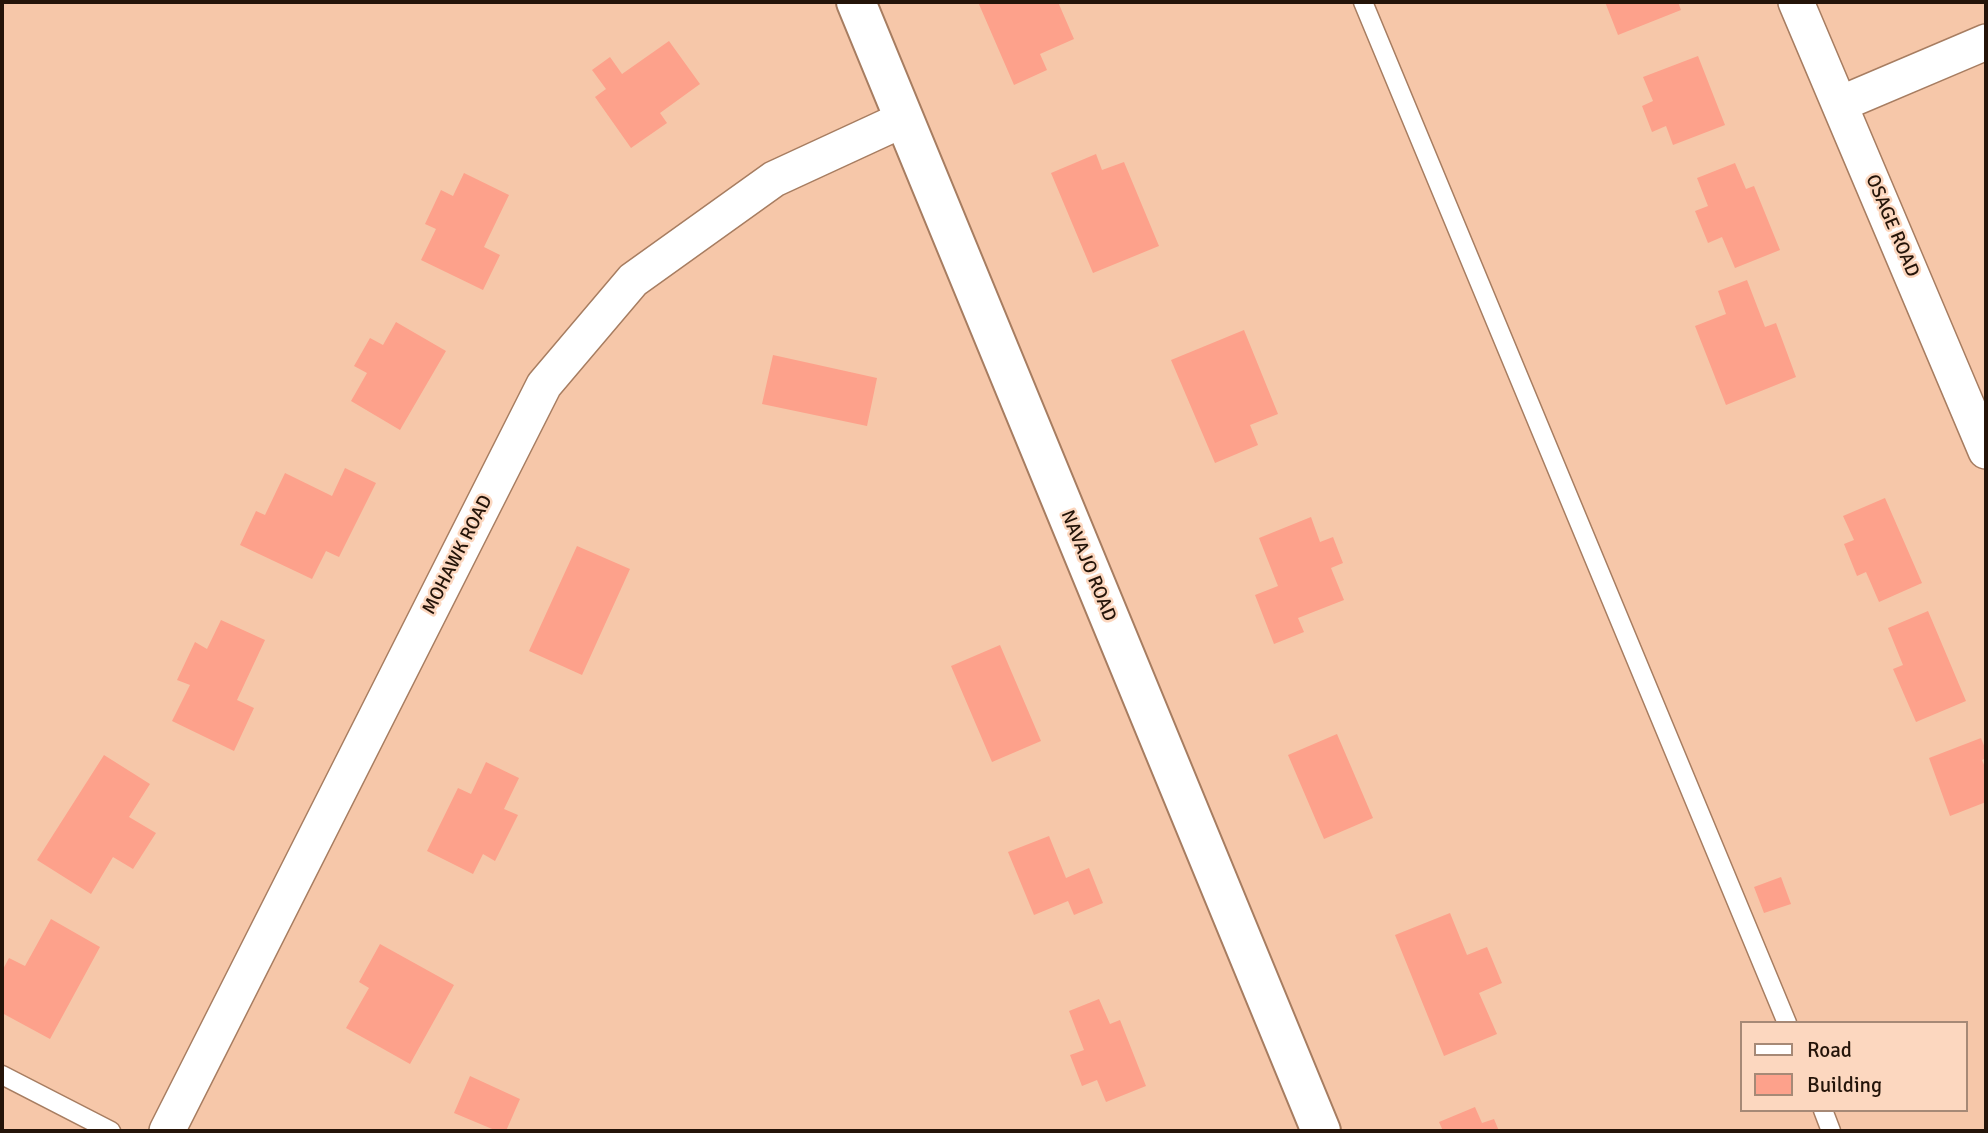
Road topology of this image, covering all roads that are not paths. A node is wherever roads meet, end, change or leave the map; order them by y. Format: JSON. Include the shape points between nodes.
{"nodes":[{"id":1,"x":856,"y":2,"type":"edge"},
{"id":2,"x":1363,"y":2,"type":"edge"},
{"id":3,"x":1797,"y":2,"type":"edge"},
{"id":4,"x":1986,"y":43,"type":"edge"},
{"id":5,"x":1840,"y":104,"type":"junction"},
{"id":6,"x":904,"y":119,"type":"junction"},
{"id":7,"x":1986,"y":451,"type":"edge"},
{"id":8,"x":1786,"y":1021,"type":"edge"},
{"id":9,"x":2,"y":1075,"type":"edge"},
{"id":10,"x":1824,"y":1112,"type":"edge"},
{"id":11,"x":111,"y":1131,"type":"edge"},
{"id":12,"x":167,"y":1131,"type":"edge"},
{"id":13,"x":1321,"y":1131,"type":"edge"},
{"id":14,"x":1831,"y":1131,"type":"edge"}],
"edges":[{"from":1,"to":6,"type":"main road","name":"NAVAJO ROAD"},
{"from":2,"to":8,"type":"lane"},
{"from":3,"to":5,"type":"street","name":"OSAGE ROAD"},
{"from":4,"to":5,"type":"street"},
{"from":5,"to":7,"type":"street","name":"OSAGE ROAD"},
{"from":6,"to":12,"type":"street","name":"MOHAWK ROAD","via":[[774,179],[633,280],[544,385]]},
{"from":6,"to":13,"type":"main road","name":"NAVAJO ROAD"},
{"from":9,"to":11,"type":"lane"},
{"from":10,"to":14,"type":"lane"}]}
